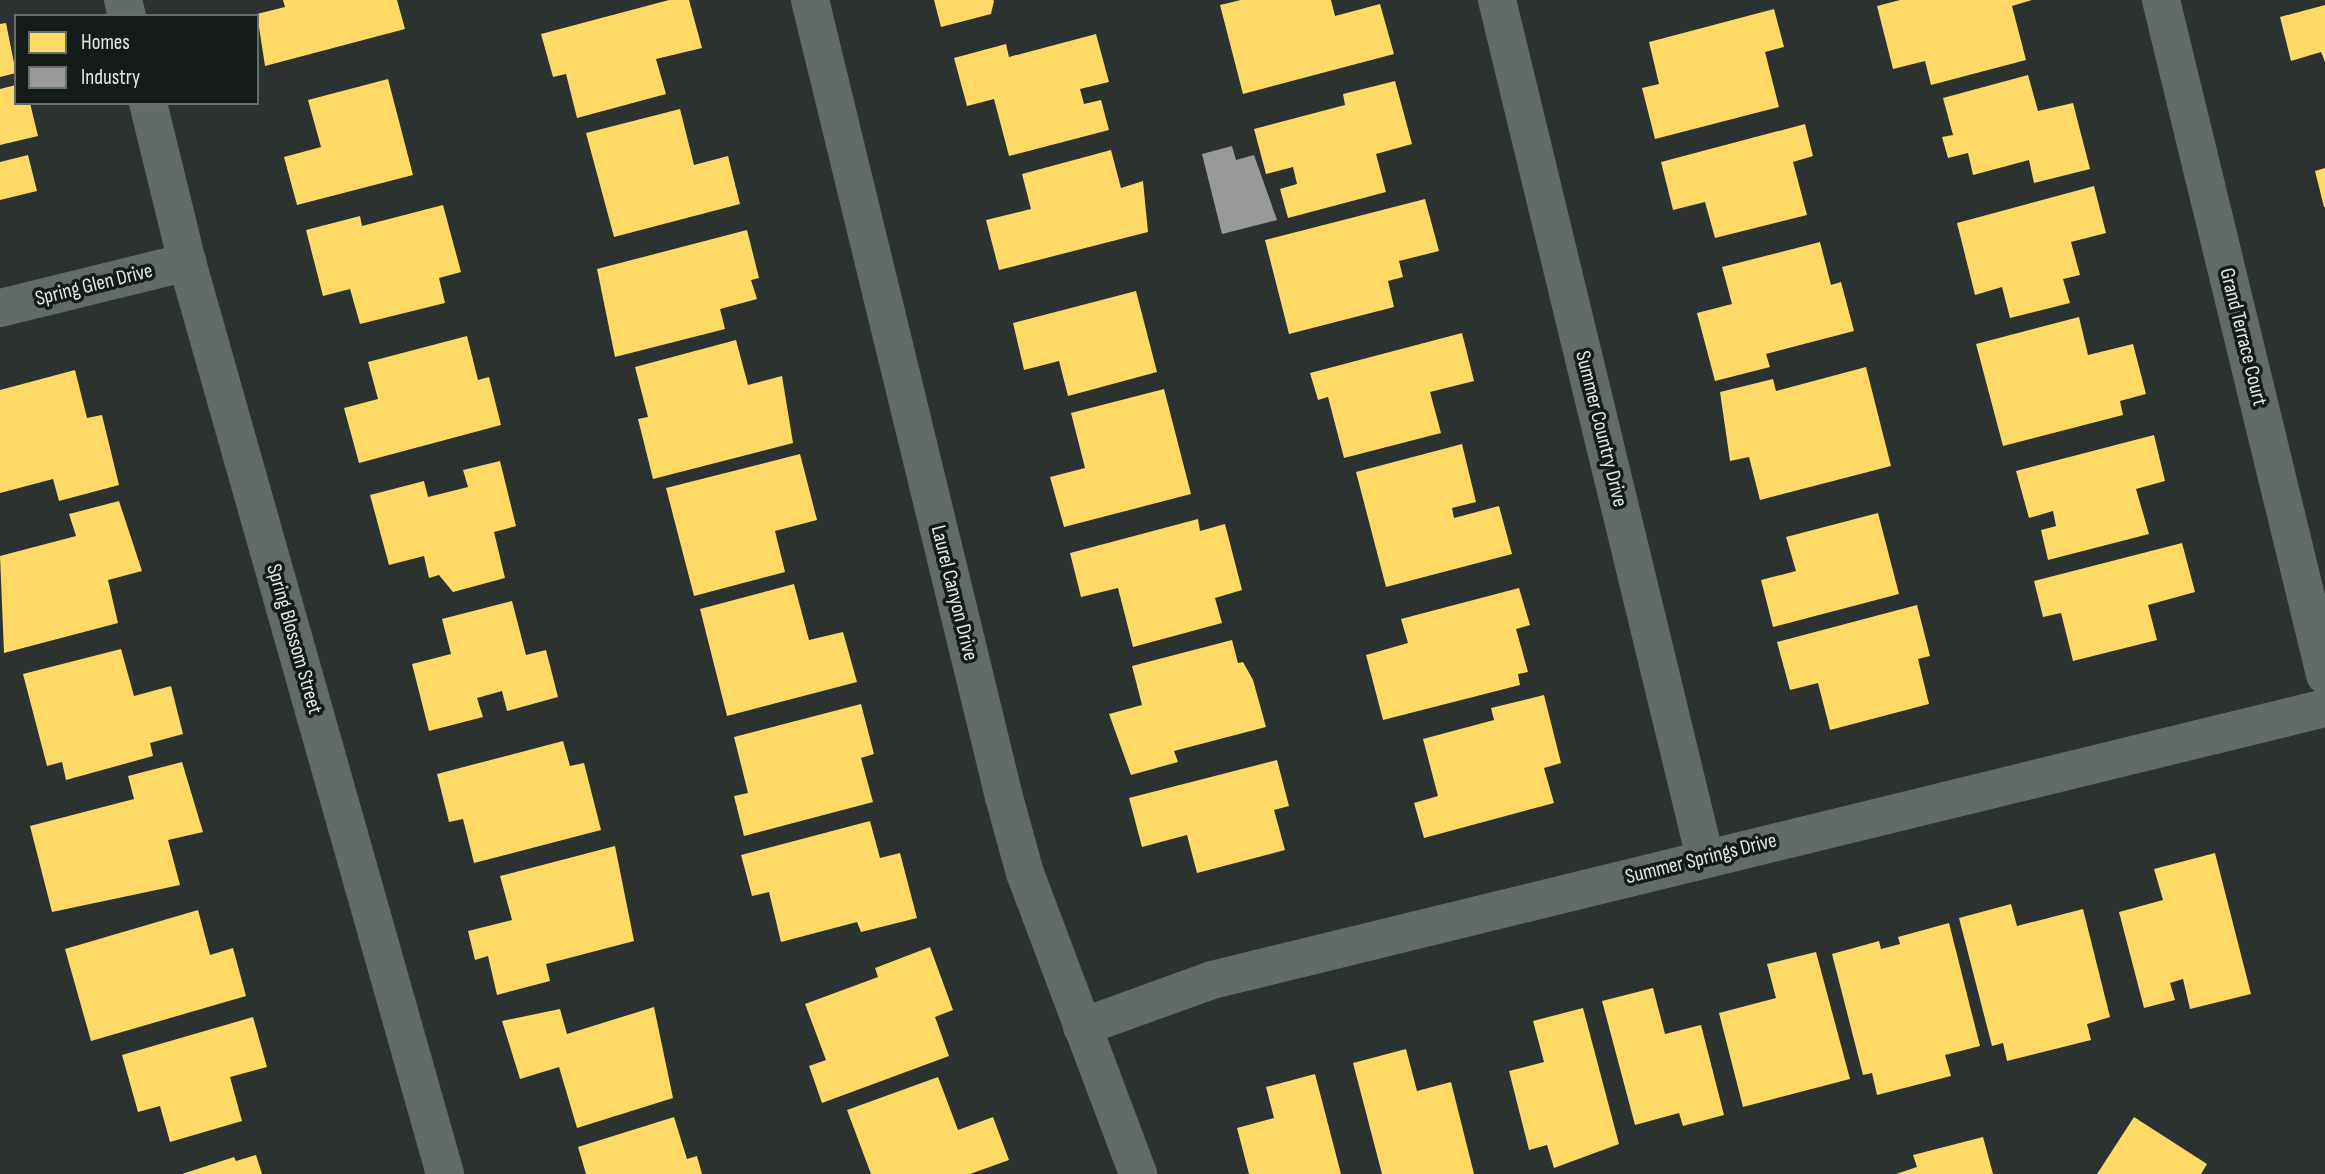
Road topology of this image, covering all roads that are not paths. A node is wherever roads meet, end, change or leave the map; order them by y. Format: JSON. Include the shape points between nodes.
{"nodes":[{"id":1,"x":810,"y":0,"type":"edge"},
{"id":2,"x":1497,"y":0,"type":"edge"},
{"id":3,"x":2161,"y":0,"type":"edge"},
{"id":4,"x":149,"y":105,"type":"edge"},
{"id":5,"x":187,"y":262,"type":"junction"},
{"id":6,"x":0,"y":308,"type":"edge"},
{"id":7,"x":2325,"y":675,"type":"edge"},
{"id":8,"x":2325,"y":708,"type":"edge"},
{"id":9,"x":1705,"y":858,"type":"junction"},
{"id":10,"x":1082,"y":1027,"type":"junction"},
{"id":11,"x":445,"y":1174,"type":"edge"},
{"id":12,"x":1138,"y":1174,"type":"edge"}],
"edges":[{"from":1,"to":10,"type":"street","name":"Laurel Canyon Drive","via":[[1004,797]]},
{"from":2,"to":9,"type":"street","name":"Summer Country Drive"},
{"from":3,"to":7,"type":"street","name":"Grand Terrace Court"},
{"from":4,"to":5,"type":"street","name":"Spring Blossom Street"},
{"from":5,"to":6,"type":"street","name":"Spring Glen Drive"},
{"from":5,"to":11,"type":"street","name":"Spring Blossom Street"},
{"from":8,"to":9,"type":"street","name":"Summer Springs Drive"},
{"from":9,"to":10,"type":"street","name":"Summer Springs Drive","via":[[1212,980]]},
{"from":10,"to":12,"type":"street","name":"Laurel Canyon Drive"}]}
